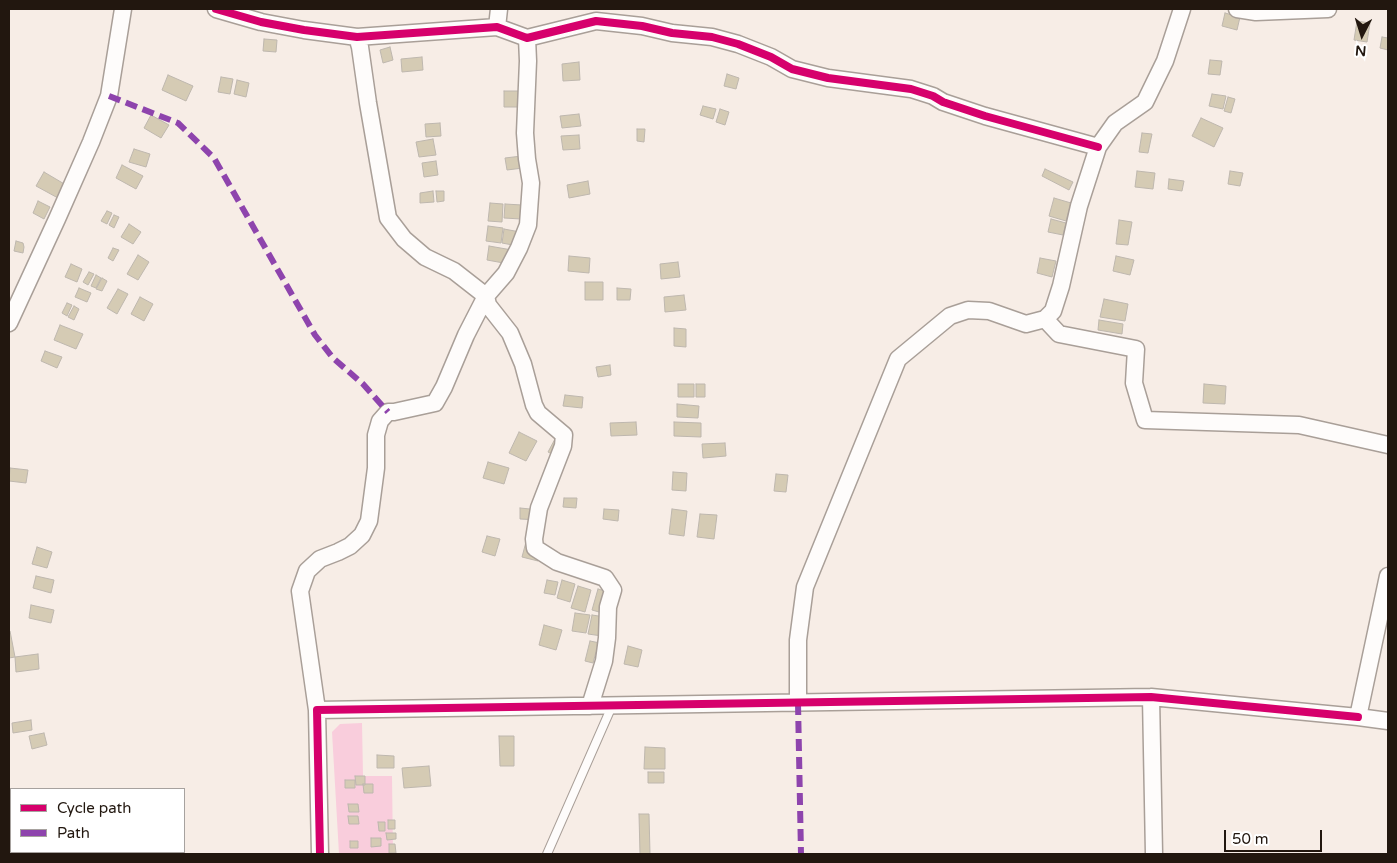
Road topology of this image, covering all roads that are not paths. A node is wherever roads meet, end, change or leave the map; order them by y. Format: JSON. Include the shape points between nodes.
{"nodes":[{"id":1,"x":123,"y":9,"type":"edge"},
{"id":2,"x":216,"y":9,"type":"edge"},
{"id":3,"x":500,"y":9,"type":"edge"},
{"id":4,"x":1182,"y":9,"type":"edge"},
{"id":5,"x":1237,"y":9,"type":"edge"},
{"id":6,"x":1328,"y":9,"type":"edge"},
{"id":7,"x":497,"y":27,"type":"junction"},
{"id":8,"x":357,"y":37,"type":"junction"},
{"id":9,"x":527,"y":38,"type":"junction"},
{"id":10,"x":1098,"y":147,"type":"junction"},
{"id":11,"x":486,"y":296,"type":"junction"},
{"id":12,"x":1045,"y":319,"type":"junction"},
{"id":13,"x":9,"y":323,"type":"edge"},
{"id":14,"x":1388,"y":445,"type":"edge"},
{"id":15,"x":1388,"y":576,"type":"edge"},
{"id":16,"x":1151,"y":697,"type":"junction"},
{"id":17,"x":798,"y":703,"type":"junction"},
{"id":18,"x":590,"y":706,"type":"junction"},
{"id":19,"x":612,"y":706,"type":"junction"},
{"id":20,"x":317,"y":710,"type":"junction"},
{"id":21,"x":1358,"y":717,"type":"junction"},
{"id":22,"x":1388,"y":721,"type":"edge"},
{"id":23,"x":320,"y":854,"type":"edge"},
{"id":24,"x":547,"y":854,"type":"edge"},
{"id":25,"x":1154,"y":854,"type":"edge"}],
"edges":[{"from":1,"to":13,"type":"street","via":[[110,96]]},
{"from":2,"to":8,"type":"street","via":[[261,22]]},
{"from":3,"to":7,"type":"street"},
{"from":4,"to":10,"type":"street","via":[[1165,61],[1145,102],[1115,122]]},
{"from":5,"to":6,"type":"street","via":[[1256,12]]},
{"from":7,"to":8,"type":"street"},
{"from":7,"to":9,"type":"street"},
{"from":8,"to":11,"type":"street","via":[[388,218],[404,239],[425,257],[454,271]]},
{"from":9,"to":10,"type":"street","via":[[596,21],[712,37],[772,57],[792,69],[828,78],[911,89],[985,116]]},
{"from":9,"to":11,"type":"street","via":[[526,133],[531,183],[528,225],[506,273]]},
{"from":10,"to":12,"type":"street","via":[[1079,206],[1061,286],[1053,311]]},
{"from":11,"to":18,"type":"street","via":[[488,305],[510,334],[538,413],[564,435],[563,446],[539,508],[535,548],[557,562],[605,578],[613,590],[608,607],[604,661]]},
{"from":11,"to":20,"type":"street","via":[[435,403],[388,412],[380,421],[369,521],[362,534],[350,546],[320,559],[307,572],[300,591]]},
{"from":12,"to":14,"type":"street","via":[[1059,334],[1136,349],[1134,383],[1146,420],[1299,425]]},
{"from":12,"to":17,"type":"street","via":[[1026,324],[989,311],[968,310],[950,316],[898,359],[805,587],[798,640]]},
{"from":15,"to":21,"type":"street"},
{"from":16,"to":17,"type":"street"},
{"from":16,"to":21,"type":"street"},
{"from":16,"to":25,"type":"street"},
{"from":17,"to":19,"type":"street"},
{"from":18,"to":19,"type":"street"},
{"from":18,"to":20,"type":"street"},
{"from":19,"to":24,"type":"lane"},
{"from":20,"to":23,"type":"street"},
{"from":21,"to":22,"type":"street"}]}
